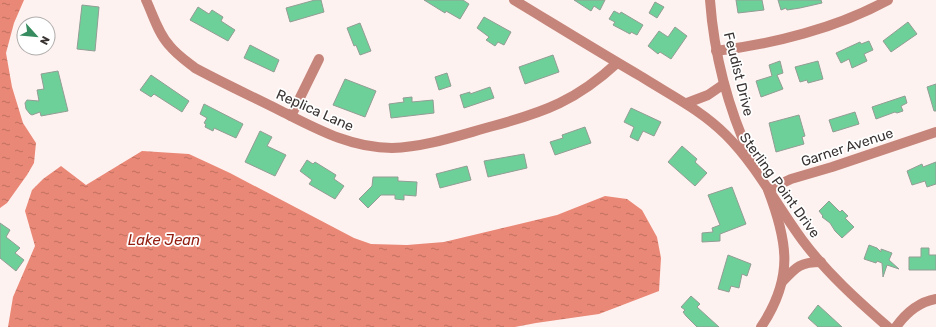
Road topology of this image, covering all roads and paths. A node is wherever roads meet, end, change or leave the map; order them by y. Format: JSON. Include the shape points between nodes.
{"nodes":[{"id":1,"x":146,"y":0,"type":"edge"},
{"id":2,"x":710,"y":0,"type":"edge"},
{"id":3,"x":888,"y":0,"type":"edge"},
{"id":4,"x":518,"y":1,"type":"edge"},
{"id":5,"x":716,"y":51,"type":"junction"},
{"id":6,"x":319,"y":59,"type":"dead end"},
{"id":7,"x":617,"y":62,"type":"junction"},
{"id":8,"x":724,"y":84,"type":"junction"},
{"id":9,"x":687,"y":104,"type":"junction"},
{"id":10,"x":290,"y":116,"type":"junction"},
{"id":11,"x":936,"y":132,"type":"edge"},
{"id":12,"x":758,"y":174,"type":"junction"},
{"id":13,"x":768,"y":190,"type":"junction"},
{"id":14,"x":821,"y":262,"type":"junction"},
{"id":15,"x":782,"y":282,"type":"junction"},
{"id":16,"x":936,"y":299,"type":"edge"},
{"id":17,"x":762,"y":327,"type":"edge"},
{"id":18,"x":888,"y":327,"type":"edge"},
{"id":19,"x":896,"y":327,"type":"edge"}],
"edges":[{"from":1,"to":10,"type":"street","name":"Replica Lane","via":[[168,44],[180,56],[195,68]]},
{"from":2,"to":5,"type":"street","name":"Feudist Drive"},
{"from":3,"to":5,"type":"street","via":[[846,19],[793,36],[768,43]]},
{"from":4,"to":7,"type":"street","name":"Sterling Point Drive"},
{"from":5,"to":8,"type":"street","name":"Feudist Drive"},
{"from":6,"to":10,"type":"street"},
{"from":7,"to":9,"type":"street","name":"Sterling Point Drive"},
{"from":7,"to":10,"type":"street","name":"Replica Lane","via":[[586,89],[547,110],[412,146],[385,147],[352,142]]},
{"from":8,"to":9,"type":"street","via":[[708,95]]},
{"from":8,"to":12,"type":"street","name":"Feudist Drive","via":[[741,136]]},
{"from":9,"to":12,"type":"street","name":"Sterling Point Drive","via":[[708,118],[726,135]]},
{"from":11,"to":13,"type":"street","name":"Garner Avenue","via":[[791,179]]},
{"from":12,"to":13,"type":"street","name":"Sterling Point Drive"},
{"from":13,"to":14,"type":"street","name":"Sterling Point Drive"},
{"from":13,"to":15,"type":"street","via":[[783,237],[785,251]]},
{"from":14,"to":15,"type":"street","via":[[808,262],[795,269]]},
{"from":14,"to":18,"type":"street","name":"Sterling Point Drive"},
{"from":15,"to":17,"type":"street","via":[[775,304]]},
{"from":16,"to":19,"type":"street","via":[[910,311]]}]}
